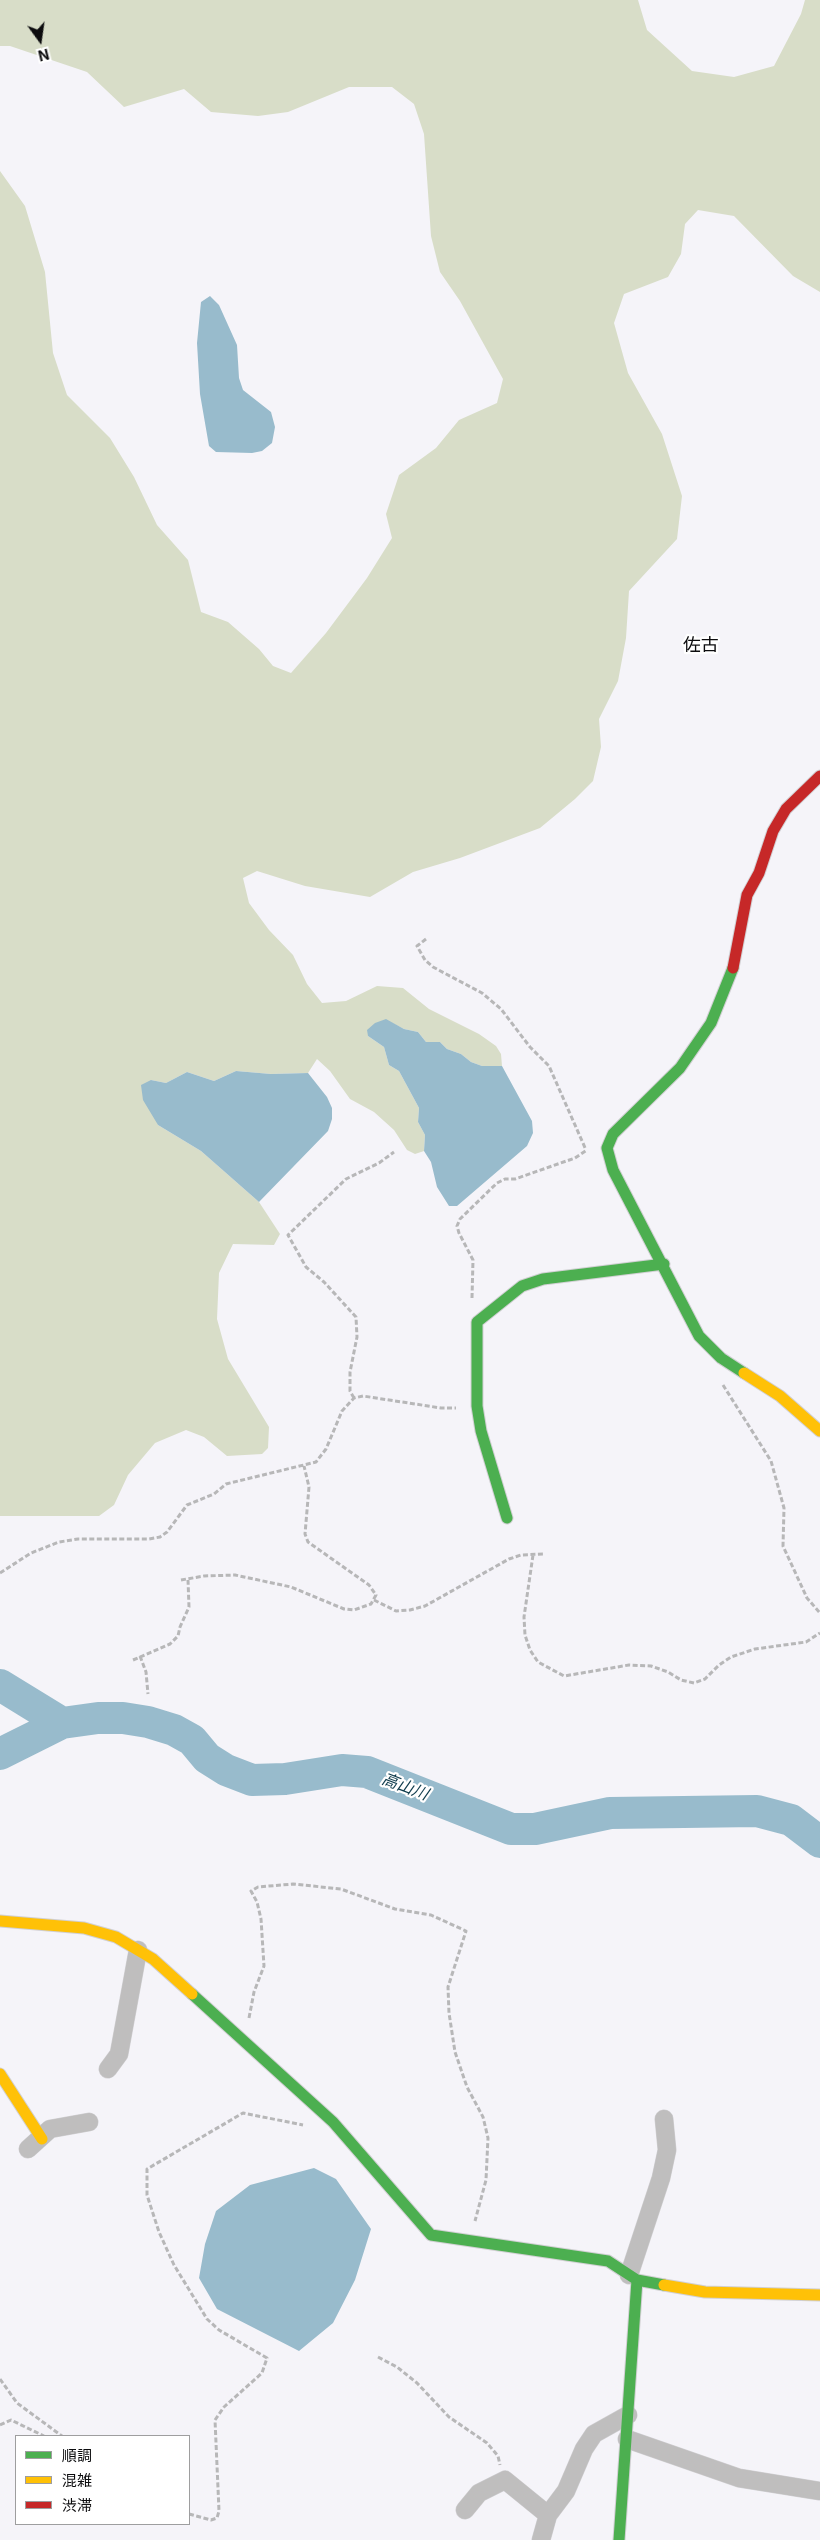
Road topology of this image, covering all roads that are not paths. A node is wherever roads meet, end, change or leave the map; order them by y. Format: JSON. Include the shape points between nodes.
{"nodes":[{"id":1,"x":820,"y":776,"type":"edge"},
{"id":2,"x":664,"y":1264,"type":"junction"},
{"id":3,"x":820,"y":1431,"type":"edge"},
{"id":4,"x":507,"y":1518,"type":"dead end"},
{"id":5,"x":0,"y":1921,"type":"edge"},
{"id":6,"x":138,"y":1950,"type":"junction"},
{"id":7,"x":108,"y":2069,"type":"dead end"},
{"id":8,"x":0,"y":2074,"type":"edge"},
{"id":9,"x":664,"y":2119,"type":"dead end"},
{"id":10,"x":89,"y":2122,"type":"dead end"},
{"id":11,"x":42,"y":2139,"type":"junction"},
{"id":12,"x":28,"y":2149,"type":"dead end"},
{"id":13,"x":634,"y":2278,"type":"junction"},
{"id":14,"x":820,"y":2294,"type":"edge"},
{"id":15,"x":628,"y":2415,"type":"junction"},
{"id":16,"x":627,"y":2439,"type":"junction"},
{"id":17,"x":820,"y":2491,"type":"edge"},
{"id":18,"x":465,"y":2510,"type":"dead end"},
{"id":19,"x":548,"y":2515,"type":"junction"},
{"id":20,"x":541,"y":2540,"type":"edge"},
{"id":21,"x":620,"y":2540,"type":"edge"}],
"edges":[{"from":1,"to":2,"type":"street","via":[[786,809],[773,831],[759,873],[747,895],[733,969],[711,1023],[680,1068],[613,1134],[607,1148],[613,1170]]},
{"from":2,"to":3,"type":"street","via":[[699,1336],[721,1358],[780,1396]]},
{"from":2,"to":4,"type":"street","via":[[543,1279],[522,1286],[477,1322],[477,1406],[481,1431]]},
{"from":5,"to":6,"type":"street","via":[[84,1928],[116,1937]]},
{"from":6,"to":7,"type":"street","via":[[119,2054]]},
{"from":6,"to":13,"type":"street","via":[[153,1959],[333,2122],[431,2235],[608,2261]]},
{"from":8,"to":11,"type":"street"},
{"from":9,"to":13,"type":"street","via":[[666,2150],[661,2178]]},
{"from":10,"to":11,"type":"street","via":[[50,2129]]},
{"from":11,"to":12,"type":"street"},
{"from":13,"to":14,"type":"street","via":[[705,2292]]},
{"from":13,"to":15,"type":"street"},
{"from":15,"to":16,"type":"street"},
{"from":15,"to":19,"type":"street","via":[[594,2434],[566,2491]]},
{"from":16,"to":17,"type":"street","via":[[739,2478]]},
{"from":16,"to":21,"type":"street"},
{"from":18,"to":19,"type":"street","via":[[479,2493],[505,2480]]},
{"from":19,"to":20,"type":"street"}]}
